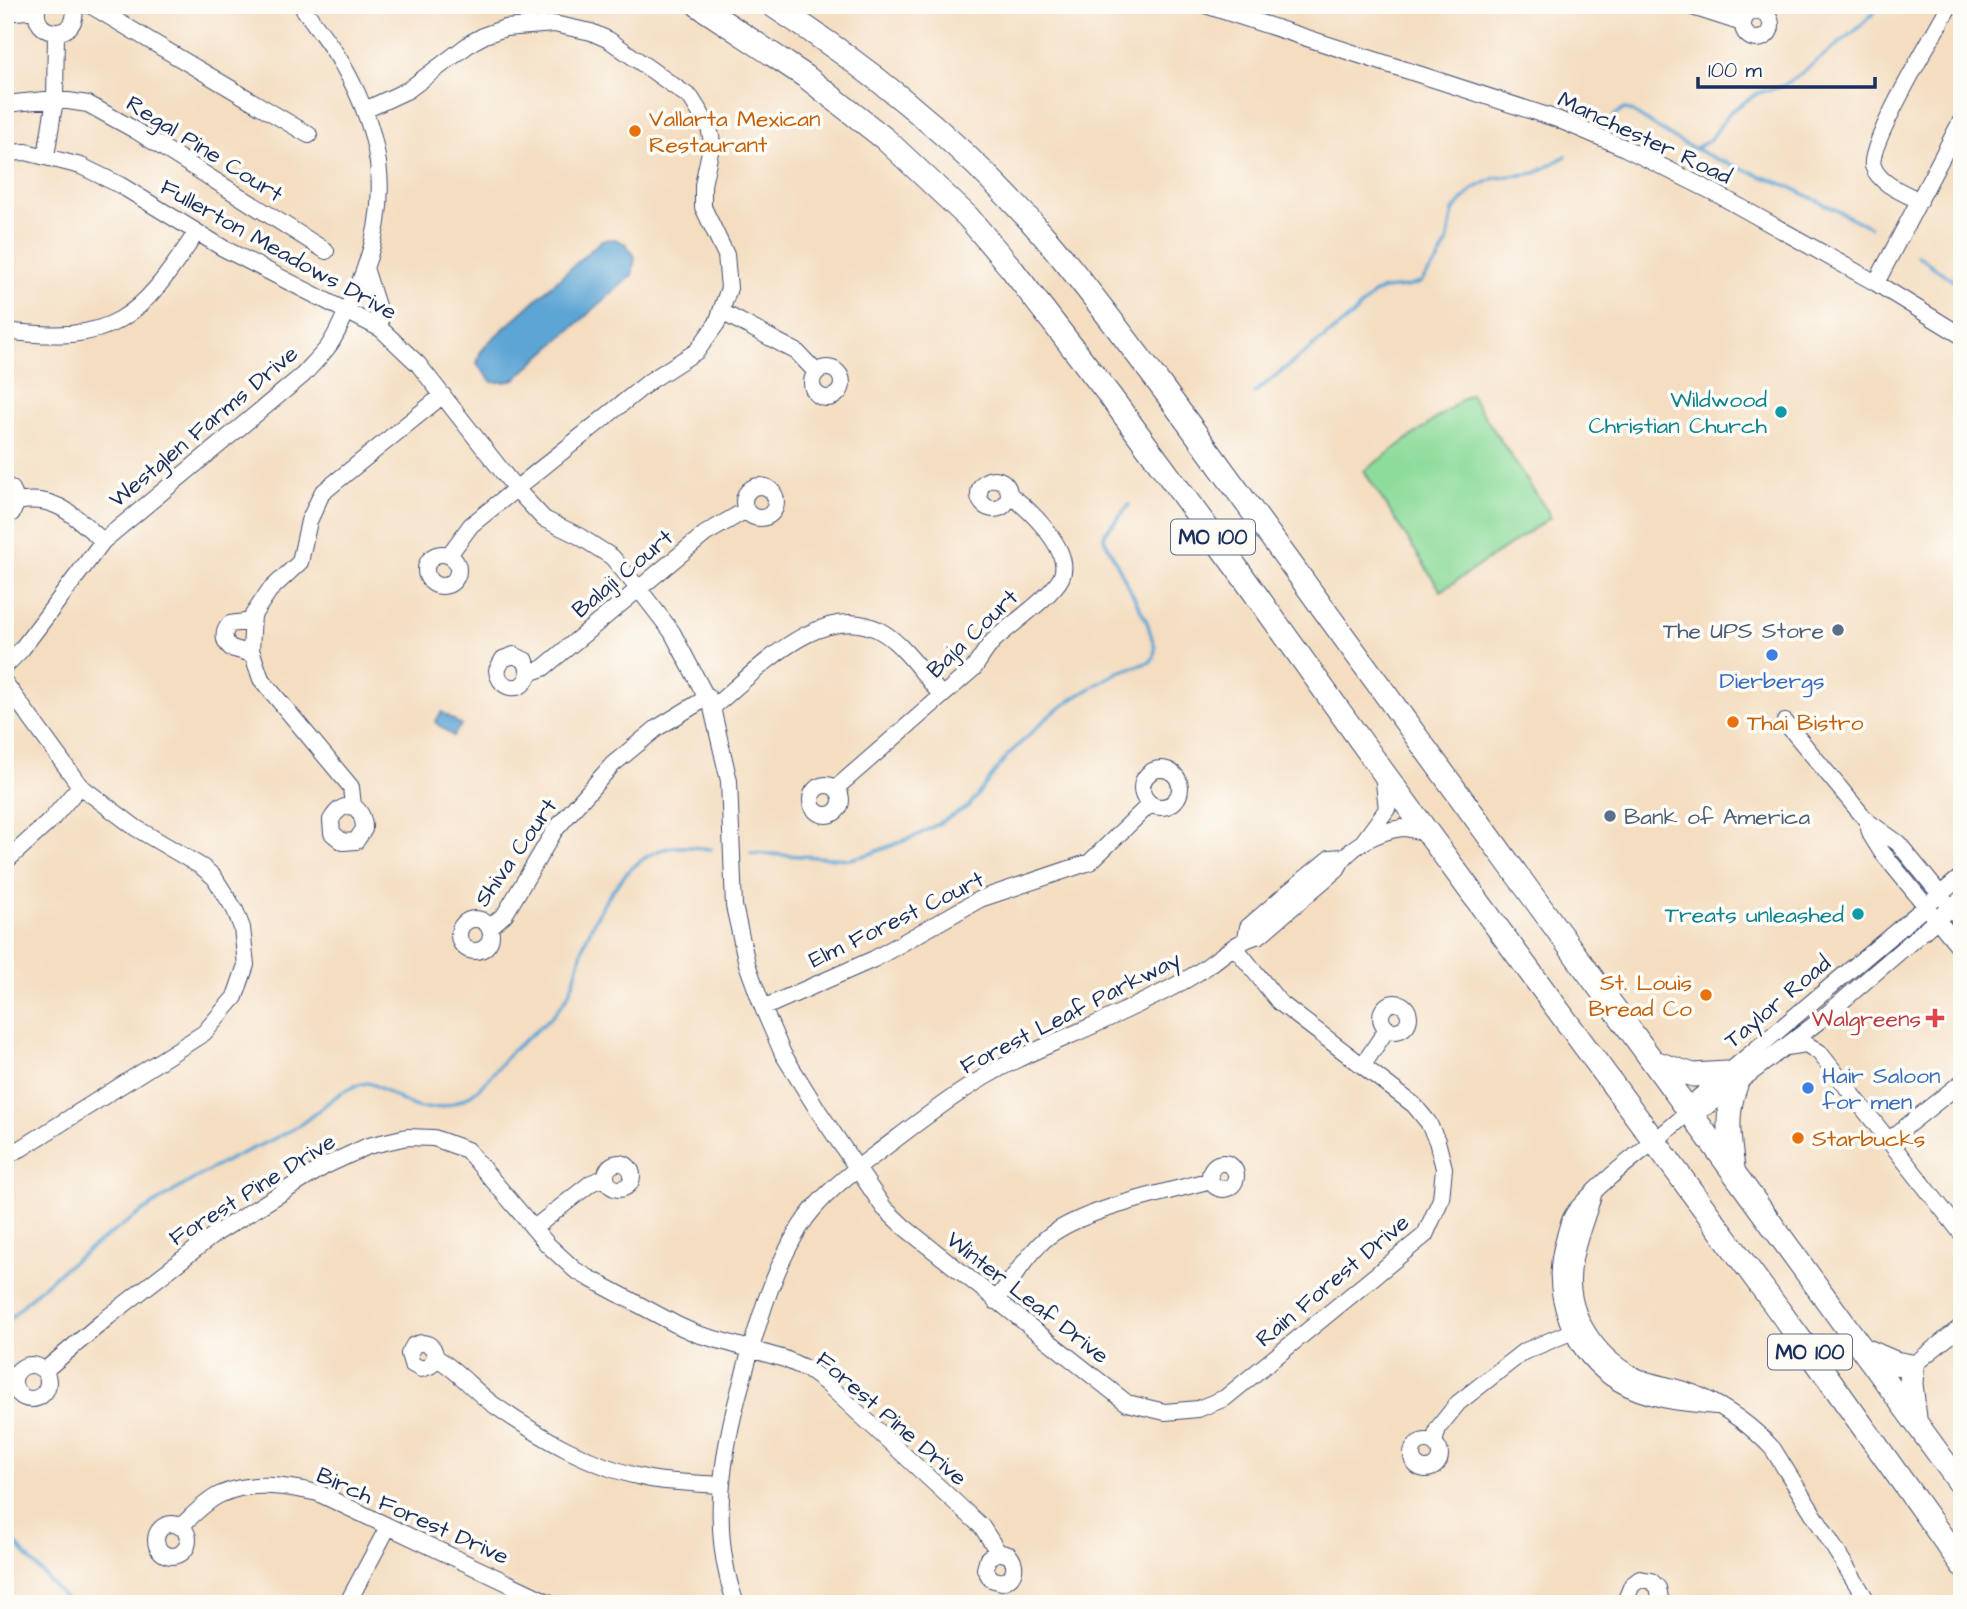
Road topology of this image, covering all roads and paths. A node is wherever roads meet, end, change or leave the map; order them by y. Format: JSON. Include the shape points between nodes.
{"nodes":[{"id":1,"x":301,"y":5,"type":"edge"},
{"id":2,"x":698,"y":5,"type":"edge"},
{"id":3,"x":772,"y":5,"type":"edge"},
{"id":4,"x":1205,"y":5,"type":"edge"},
{"id":5,"x":1686,"y":5,"type":"edge"},
{"id":6,"x":80,"y":6,"type":"edge"},
{"id":7,"x":37,"y":8,"type":"edge"},
{"id":8,"x":1947,"y":10,"type":"dead end"},
{"id":9,"x":5,"y":13,"type":"edge"},
{"id":10,"x":1742,"y":23,"type":"dead end"},
{"id":11,"x":56,"y":33,"type":"junction"},
{"id":12,"x":55,"y":99,"type":"junction"},
{"id":13,"x":5,"y":104,"type":"edge"},
{"id":14,"x":365,"y":110,"type":"junction"},
{"id":15,"x":1962,"y":119,"type":"edge"},
{"id":16,"x":309,"y":135,"type":"dead end"},
{"id":17,"x":5,"y":153,"type":"edge"},
{"id":18,"x":46,"y":156,"type":"junction"},
{"id":19,"x":1920,"y":201,"type":"junction"},
{"id":20,"x":196,"y":233,"type":"junction"},
{"id":21,"x":326,"y":251,"type":"dead end"},
{"id":22,"x":365,"y":268,"type":"junction"},
{"id":23,"x":1876,"y":283,"type":"junction"},
{"id":24,"x":346,"y":309,"type":"junction"},
{"id":25,"x":722,"y":312,"type":"junction"},
{"id":26,"x":381,"y":329,"type":"junction"},
{"id":27,"x":5,"y":331,"type":"edge"},
{"id":28,"x":1962,"y":336,"type":"edge"},
{"id":29,"x":816,"y":372,"type":"dead end"},
{"id":30,"x":443,"y":395,"type":"junction"},
{"id":31,"x":5,"y":485,"type":"edge"},
{"id":32,"x":516,"y":489,"type":"junction"},
{"id":33,"x":1010,"y":495,"type":"dead end"},
{"id":34,"x":17,"y":502,"type":"junction"},
{"id":35,"x":746,"y":510,"type":"dead end"},
{"id":36,"x":5,"y":517,"type":"edge"},
{"id":37,"x":103,"y":541,"type":"junction"},
{"id":38,"x":449,"y":555,"type":"dead end"},
{"id":39,"x":638,"y":588,"type":"junction"},
{"id":40,"x":251,"y":621,"type":"junction"},
{"id":41,"x":252,"y":654,"type":"junction"},
{"id":42,"x":5,"y":666,"type":"edge"},
{"id":43,"x":529,"y":673,"type":"dead end"},
{"id":44,"x":5,"y":683,"type":"edge"},
{"id":45,"x":941,"y":695,"type":"junction"},
{"id":46,"x":710,"y":702,"type":"junction"},
{"id":47,"x":1785,"y":722,"type":"dead end"},
{"id":48,"x":1383,"y":772,"type":"junction"},
{"id":49,"x":80,"y":786,"type":"junction"},
{"id":50,"x":836,"y":788,"type":"dead end"},
{"id":51,"x":1150,"y":804,"type":"dead end"},
{"id":52,"x":354,"y":806,"type":"dead end"},
{"id":53,"x":1867,"y":821,"type":"junction"},
{"id":54,"x":1432,"y":836,"type":"junction"},
{"id":55,"x":1363,"y":842,"type":"junction"},
{"id":56,"x":5,"y":862,"type":"edge"},
{"id":57,"x":1962,"y":876,"type":"edge"},
{"id":58,"x":1940,"y":894,"type":"junction"},
{"id":59,"x":1956,"y":902,"type":"edge"},
{"id":60,"x":1926,"y":906,"type":"junction"},
{"id":61,"x":1937,"y":919,"type":"junction"},
{"id":62,"x":1962,"y":921,"type":"edge"},
{"id":63,"x":489,"y":928,"type":"dead end"},
{"id":64,"x":1240,"y":942,"type":"junction"},
{"id":65,"x":1962,"y":950,"type":"edge"},
{"id":66,"x":763,"y":1008,"type":"junction"},
{"id":67,"x":1821,"y":1020,"type":"junction"},
{"id":68,"x":1387,"y":1029,"type":"dead end"},
{"id":69,"x":1786,"y":1046,"type":"junction"},
{"id":70,"x":1819,"y":1052,"type":"junction"},
{"id":71,"x":1654,"y":1062,"type":"junction"},
{"id":72,"x":1363,"y":1065,"type":"junction"},
{"id":73,"x":1731,"y":1079,"type":"junction"},
{"id":74,"x":1962,"y":1082,"type":"edge"},
{"id":75,"x":1690,"y":1112,"type":"junction"},
{"id":76,"x":1655,"y":1140,"type":"junction"},
{"id":77,"x":1889,"y":1140,"type":"junction"},
{"id":78,"x":5,"y":1156,"type":"edge"},
{"id":79,"x":857,"y":1169,"type":"junction"},
{"id":80,"x":1734,"y":1171,"type":"junction"},
{"id":81,"x":606,"y":1177,"type":"dead end"},
{"id":82,"x":1211,"y":1180,"type":"dead end"},
{"id":83,"x":534,"y":1228,"type":"junction"},
{"id":84,"x":1962,"y":1234,"type":"edge"},
{"id":85,"x":995,"y":1301,"type":"junction"},
{"id":86,"x":1962,"y":1326,"type":"edge"},
{"id":87,"x":1578,"y":1327,"type":"junction"},
{"id":88,"x":751,"y":1348,"type":"junction"},
{"id":89,"x":1863,"y":1349,"type":"junction"},
{"id":90,"x":436,"y":1357,"type":"dead end"},
{"id":91,"x":1912,"y":1366,"type":"junction"},
{"id":92,"x":44,"y":1371,"type":"dead end"},
{"id":93,"x":1198,"y":1409,"type":"joint"},
{"id":94,"x":1915,"y":1421,"type":"junction"},
{"id":95,"x":1434,"y":1443,"type":"dead end"},
{"id":96,"x":720,"y":1485,"type":"junction"},
{"id":97,"x":1962,"y":1486,"type":"edge"},
{"id":98,"x":180,"y":1527,"type":"dead end"},
{"id":99,"x":388,"y":1527,"type":"junction"},
{"id":100,"x":998,"y":1552,"type":"dead end"},
{"id":101,"x":1962,"y":1565,"type":"edge"},
{"id":102,"x":347,"y":1604,"type":"edge"},
{"id":103,"x":552,"y":1604,"type":"edge"},
{"id":104,"x":736,"y":1604,"type":"edge"},
{"id":105,"x":1624,"y":1604,"type":"edge"},
{"id":106,"x":1658,"y":1604,"type":"edge"},
{"id":107,"x":1869,"y":1604,"type":"edge"}],
"edges":[{"from":1,"to":14,"type":"street","name":"Westglen Farms Drive","via":[[340,60]]},
{"from":2,"to":48,"type":"highway","number":"MO 100","via":[[841,103],[968,217],[1110,396]]},
{"from":3,"to":71,"type":"highway","number":"MO 100","via":[[912,107],[1049,243],[1167,394]]},
{"from":4,"to":23,"type":"street","name":"Manchester Road","via":[[1557,119],[1671,170]]},
{"from":5,"to":10,"type":"street"},
{"from":6,"to":11,"type":"street","via":[[71,26]]},
{"from":6,"to":16,"type":"street"},
{"from":7,"to":9,"type":"street"},
{"from":7,"to":11,"type":"street","via":[[39,23]]},
{"from":8,"to":19,"type":"street","via":[[1878,138],[1872,159],[1873,168],[1888,183]]},
{"from":11,"to":12,"type":"street"},
{"from":12,"to":13,"type":"street","name":"Regal Pine Court"},
{"from":12,"to":18,"type":"street"},
{"from":12,"to":21,"type":"street","name":"Regal Pine Court","via":[[88,104],[135,130]]},
{"from":14,"to":22,"type":"street","name":"Westglen Farms Drive","via":[[379,165],[381,195]]},
{"from":14,"to":25,"type":"street","via":[[408,90],[472,42],[505,28],[554,24],[609,40],[691,98],[709,127],[712,142],[702,207],[726,255],[729,288]]},
{"from":15,"to":19,"type":"street"},
{"from":17,"to":18,"type":"street","name":"Fullerton Meadows Drive"},
{"from":18,"to":20,"type":"street","name":"Fullerton Meadows Drive","via":[[120,185]]},
{"from":19,"to":23,"type":"street"},
{"from":20,"to":24,"type":"street","name":"Fullerton Meadows Drive"},
{"from":20,"to":27,"type":"street","via":[[164,281],[130,314],[110,326],[55,336]]},
{"from":22,"to":24,"type":"street","name":"Westglen Farms Drive"},
{"from":22,"to":26,"type":"street"},
{"from":23,"to":28,"type":"street","name":"Manchester Road"},
{"from":24,"to":26,"type":"street","name":"Fullerton Meadows Drive"},
{"from":24,"to":37,"type":"street","name":"Westglen Farms Drive","via":[[330,345],[303,375]]},
{"from":25,"to":29,"type":"street","via":[[797,352]]},
{"from":25,"to":32,"type":"street","via":[[697,351],[650,381]]},
{"from":26,"to":30,"type":"street","name":"Fullerton Meadows Drive"},
{"from":30,"to":32,"type":"street","name":"Fullerton Meadows Drive"},
{"from":30,"to":40,"type":"street","via":[[322,493],[300,562],[261,599]]},
{"from":31,"to":34,"type":"street"},
{"from":32,"to":38,"type":"street","via":[[471,525]]},
{"from":32,"to":39,"type":"street","name":"Fullerton Meadows Drive","via":[[544,519],[612,557]]},
{"from":33,"to":45,"type":"street","name":"Baja Court","via":[[1041,522],[1053,540],[1062,560],[1062,577],[990,644],[974,668]]},
{"from":34,"to":36,"type":"street"},
{"from":34,"to":37,"type":"street","via":[[32,499],[56,504]]},
{"from":35,"to":39,"type":"street","name":"Balaji Court","via":[[705,534]]},
{"from":37,"to":42,"type":"street","name":"Westglen Farms Drive"},
{"from":39,"to":43,"type":"street","name":"Balaji Court","via":[[543,668]]},
{"from":39,"to":46,"type":"street","name":"Fullerton Meadows Drive","via":[[672,632]]},
{"from":40,"to":41,"type":"street"},
{"from":40,"to":41,"type":"street","via":[[230,624],[224,638],[231,648]]},
{"from":41,"to":52,"type":"street","via":[[261,679],[351,787]]},
{"from":44,"to":49,"type":"street"},
{"from":45,"to":46,"type":"street","name":"Shiva Court","via":[[891,638],[880,631],[839,624],[793,642]]},
{"from":45,"to":50,"type":"street","name":"Baja Court"},
{"from":46,"to":63,"type":"street","name":"Shiva Court","via":[[657,728],[611,765],[555,830],[505,914]]},
{"from":46,"to":66,"type":"street","name":"Fullerton Meadows Drive","via":[[729,781],[734,906]]},
{"from":47,"to":53,"type":"street"},
{"from":48,"to":54,"type":"highway","number":"MO 100"},
{"from":48,"to":55,"type":"street","name":"Forest Leaf Parkway","via":[[1387,809]]},
{"from":49,"to":56,"type":"street"},
{"from":49,"to":78,"type":"street","via":[[214,877],[242,928],[246,965],[235,997],[204,1033]]},
{"from":51,"to":66,"type":"street","name":"Elm Forest Court","via":[[1090,862],[980,899],[874,959]]},
{"from":53,"to":58,"type":"street","via":[[1898,843]]},
{"from":53,"to":60,"type":"street","via":[[1881,851]]},
{"from":54,"to":55,"type":"street","name":"Forest Leaf Parkway","via":[[1402,828]]},
{"from":54,"to":76,"type":"highway","number":"MO 100"},
{"from":55,"to":64,"type":"street","name":"Forest Leaf Parkway","via":[[1342,857],[1330,858],[1248,927]]},
{"from":57,"to":58,"type":"street","name":"Taylor Road"},
{"from":58,"to":59,"type":"street"},
{"from":58,"to":60,"type":"street","name":"Taylor Road"},
{"from":59,"to":61,"type":"street","name":"Taylor Road"},
{"from":59,"to":62,"type":"street"},
{"from":60,"to":61,"type":"street"},
{"from":60,"to":73,"type":"street","name":"Taylor Road"},
{"from":61,"to":65,"type":"street"},
{"from":61,"to":67,"type":"street","name":"Taylor Road"},
{"from":64,"to":72,"type":"street","name":"Rain Forest Drive","via":[[1279,1002]]},
{"from":64,"to":79,"type":"street","name":"Forest Leaf Parkway","via":[[1197,974],[1014,1061],[953,1098]]},
{"from":66,"to":79,"type":"street","name":"Fullerton Meadows Drive","via":[[783,1054]]},
{"from":67,"to":69,"type":"street","name":"Taylor Road"},
{"from":67,"to":70,"type":"street","via":[[1815,1035]]},
{"from":68,"to":72,"type":"street"},
{"from":69,"to":70,"type":"street","via":[[1806,1044]]},
{"from":69,"to":73,"type":"street","name":"Taylor Road"},
{"from":70,"to":77,"type":"street"},
{"from":71,"to":73,"type":"highway","via":[[1693,1075]]},
{"from":71,"to":75,"type":"highway","number":"MO 100"},
{"from":72,"to":93,"type":"street","name":"Rain Forest Drive","via":[[1414,1105],[1428,1122],[1444,1168],[1436,1214],[1425,1236],[1319,1323],[1225,1398]]},
{"from":73,"to":75,"type":"street","name":"Taylor Road","via":[[1699,1097]]},
{"from":73,"to":80,"type":"highway","via":[[1728,1126]]},
{"from":74,"to":77,"type":"street"},
{"from":75,"to":76,"type":"street","name":"Taylor Road"},
{"from":75,"to":80,"type":"highway","number":"MO 100"},
{"from":76,"to":87,"type":"street","name":"Taylor Road","via":[[1593,1195],[1577,1245],[1572,1283]]},
{"from":76,"to":101,"type":"highway","number":"MO 100"},
{"from":77,"to":84,"type":"street"},
{"from":79,"to":85,"type":"street","name":"Winter Leaf Drive","via":[[884,1208]]},
{"from":79,"to":88,"type":"street","name":"Forest Leaf Parkway","via":[[801,1225],[776,1274]]},
{"from":80,"to":89,"type":"highway","number":"MO 100"},
{"from":81,"to":83,"type":"street","via":[[591,1182]]},
{"from":82,"to":85,"type":"street","via":[[1063,1226],[1042,1242]]},
{"from":83,"to":88,"type":"street","name":"Forest Pine Drive","via":[[565,1262],[589,1278],[697,1334]]},
{"from":83,"to":92,"type":"street","name":"Forest Pine Drive","via":[[467,1150],[435,1138],[380,1142],[325,1166],[201,1244]]},
{"from":85,"to":93,"type":"street","name":"Winter Leaf Drive","via":[[1127,1403],[1165,1412]]},
{"from":86,"to":91,"type":"street"},
{"from":87,"to":95,"type":"street","via":[[1523,1352],[1480,1386],[1438,1428]]},
{"from":87,"to":107,"type":"street","name":"Taylor Road","via":[[1624,1369],[1697,1394],[1758,1432]]},
{"from":88,"to":96,"type":"street","name":"Forest Leaf Parkway"},
{"from":88,"to":100,"type":"street","name":"Forest Pine Drive","via":[[807,1369],[825,1383],[982,1527]]},
{"from":89,"to":91,"type":"highway"},
{"from":89,"to":94,"type":"highway","number":"MO 100"},
{"from":90,"to":96,"type":"street","via":[[488,1401],[570,1451],[629,1474]]},
{"from":91,"to":94,"type":"highway"},
{"from":94,"to":97,"type":"highway","number":"MO 100"},
{"from":96,"to":104,"type":"street","name":"Forest Leaf Parkway","via":[[722,1544]]},
{"from":98,"to":99,"type":"street","name":"Birch Forest Drive","via":[[218,1495],[266,1486],[318,1493]]},
{"from":99,"to":102,"type":"street"},
{"from":99,"to":103,"type":"street","name":"Birch Forest Drive"},
{"from":105,"to":106,"type":"street","via":[[1632,1585],[1640,1579],[1658,1588]]}]}
